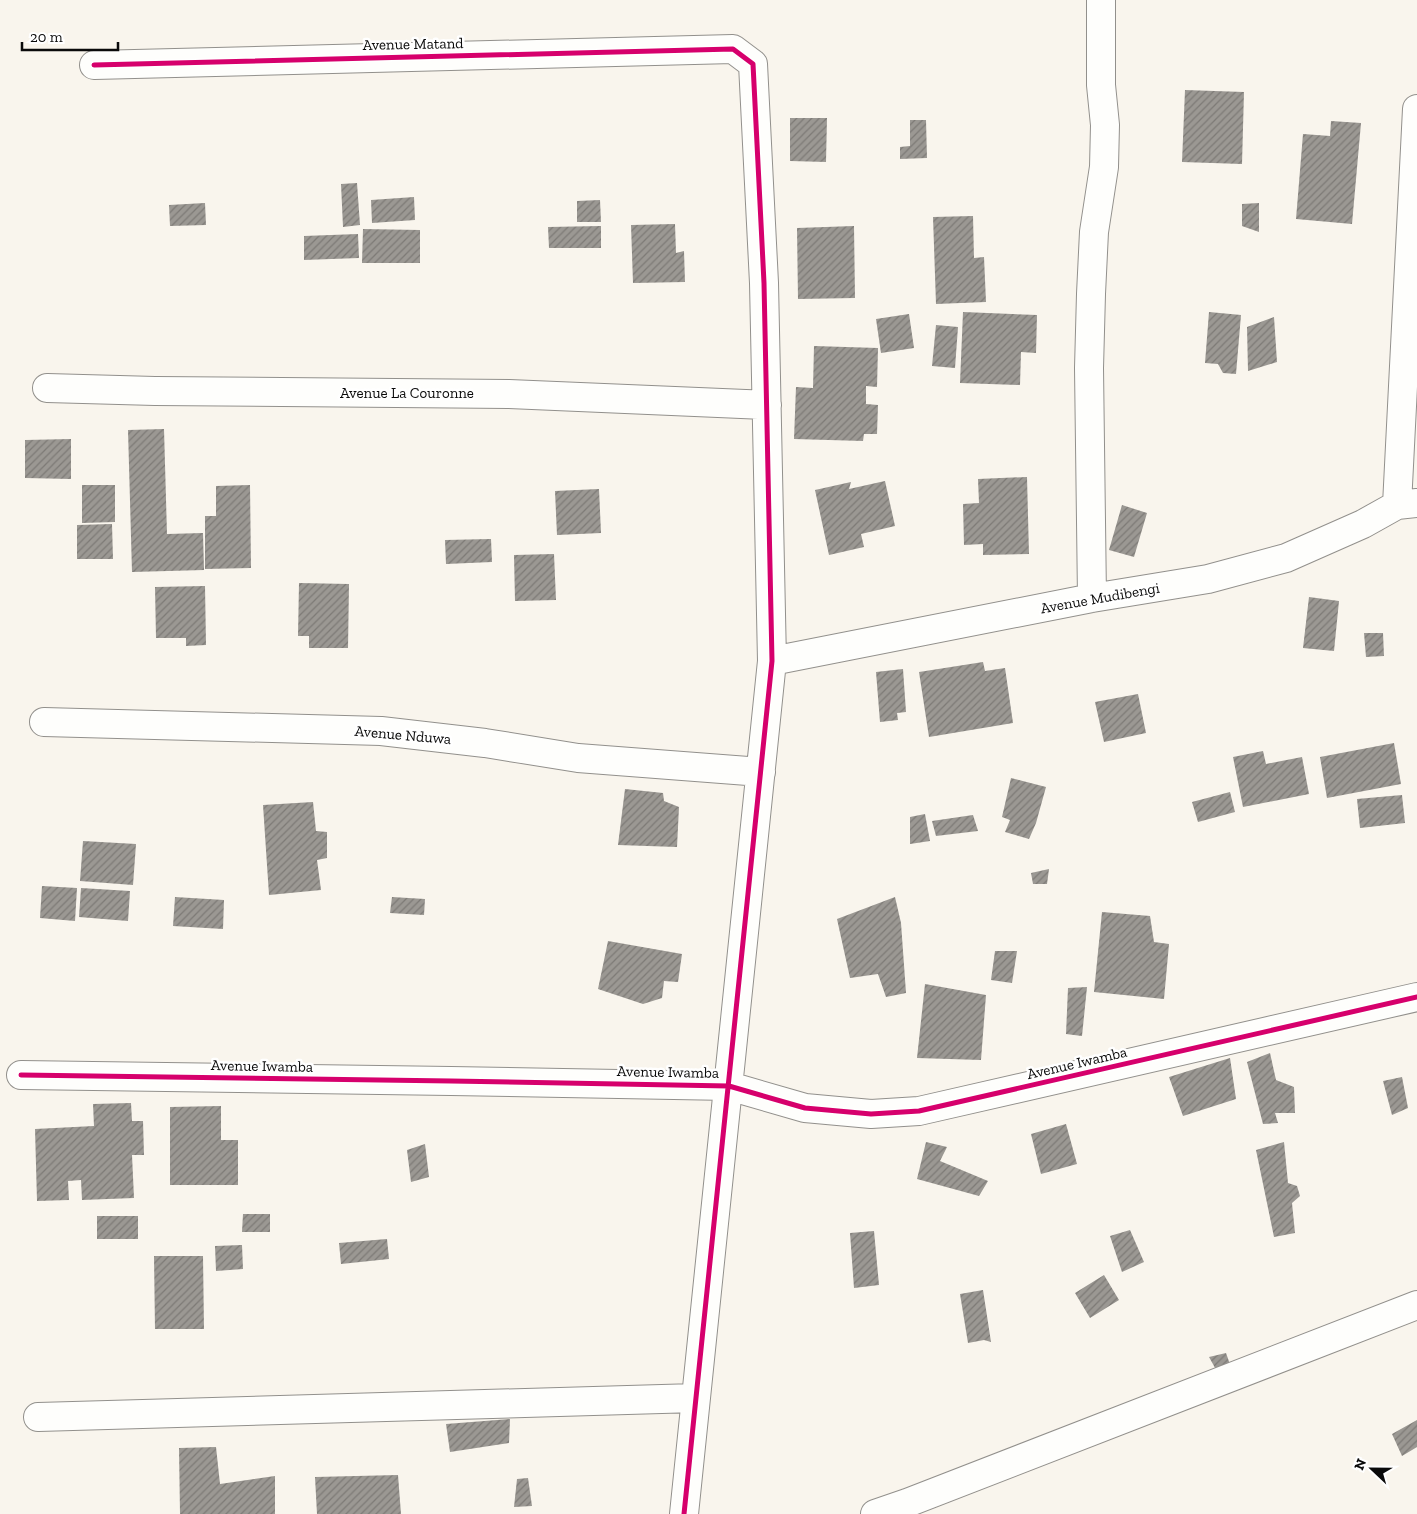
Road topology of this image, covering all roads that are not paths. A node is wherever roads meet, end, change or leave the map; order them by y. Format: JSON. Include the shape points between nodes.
{"nodes":[{"id":1,"x":1101,"y":0,"type":"edge"},
{"id":2,"x":94,"y":65,"type":"dead end"},
{"id":3,"x":1417,"y":109,"type":"edge"},
{"id":4,"x":47,"y":388,"type":"dead end"},
{"id":5,"x":767,"y":405,"type":"junction"},
{"id":6,"x":1407,"y":504,"type":"edge"},
{"id":7,"x":1092,"y":598,"type":"junction"},
{"id":8,"x":772,"y":661,"type":"junction"},
{"id":9,"x":44,"y":722,"type":"dead end"},
{"id":10,"x":761,"y":772,"type":"junction"},
{"id":11,"x":1417,"y":997,"type":"edge"},
{"id":12,"x":21,"y":1076,"type":"dead end"},
{"id":13,"x":729,"y":1086,"type":"junction"},
{"id":14,"x":1417,"y":1306,"type":"edge"},
{"id":15,"x":696,"y":1398,"type":"junction"},
{"id":16,"x":38,"y":1417,"type":"dead end"},
{"id":17,"x":684,"y":1514,"type":"edge"},
{"id":18,"x":875,"y":1514,"type":"edge"}],
"edges":[{"from":1,"to":7,"type":"street","via":[[1104,167],[1094,232],[1089,368]]},
{"from":2,"to":5,"type":"street","name":"Avenue Matand","via":[[733,49],[753,64]]},
{"from":3,"to":6,"type":"street"},
{"from":4,"to":5,"type":"street","name":"Avenue La Couronne","via":[[509,394]]},
{"from":5,"to":8,"type":"street"},
{"from":6,"to":7,"type":"street","name":"Avenue Mudibengi","via":[[1286,558],[1208,580]]},
{"from":7,"to":8,"type":"street","name":"Avenue Mudibengi"},
{"from":8,"to":10,"type":"street"},
{"from":9,"to":10,"type":"street","name":"Avenue Nduwa","via":[[381,730],[578,758]]},
{"from":10,"to":13,"type":"street"},
{"from":11,"to":13,"type":"street","name":"Avenue Iwamba","via":[[919,1111],[871,1114],[805,1108]]},
{"from":12,"to":13,"type":"street","name":"Avenue Iwamba"},
{"from":13,"to":15,"type":"street"},
{"from":14,"to":18,"type":"street"},
{"from":15,"to":16,"type":"street"},
{"from":15,"to":17,"type":"street"}]}
